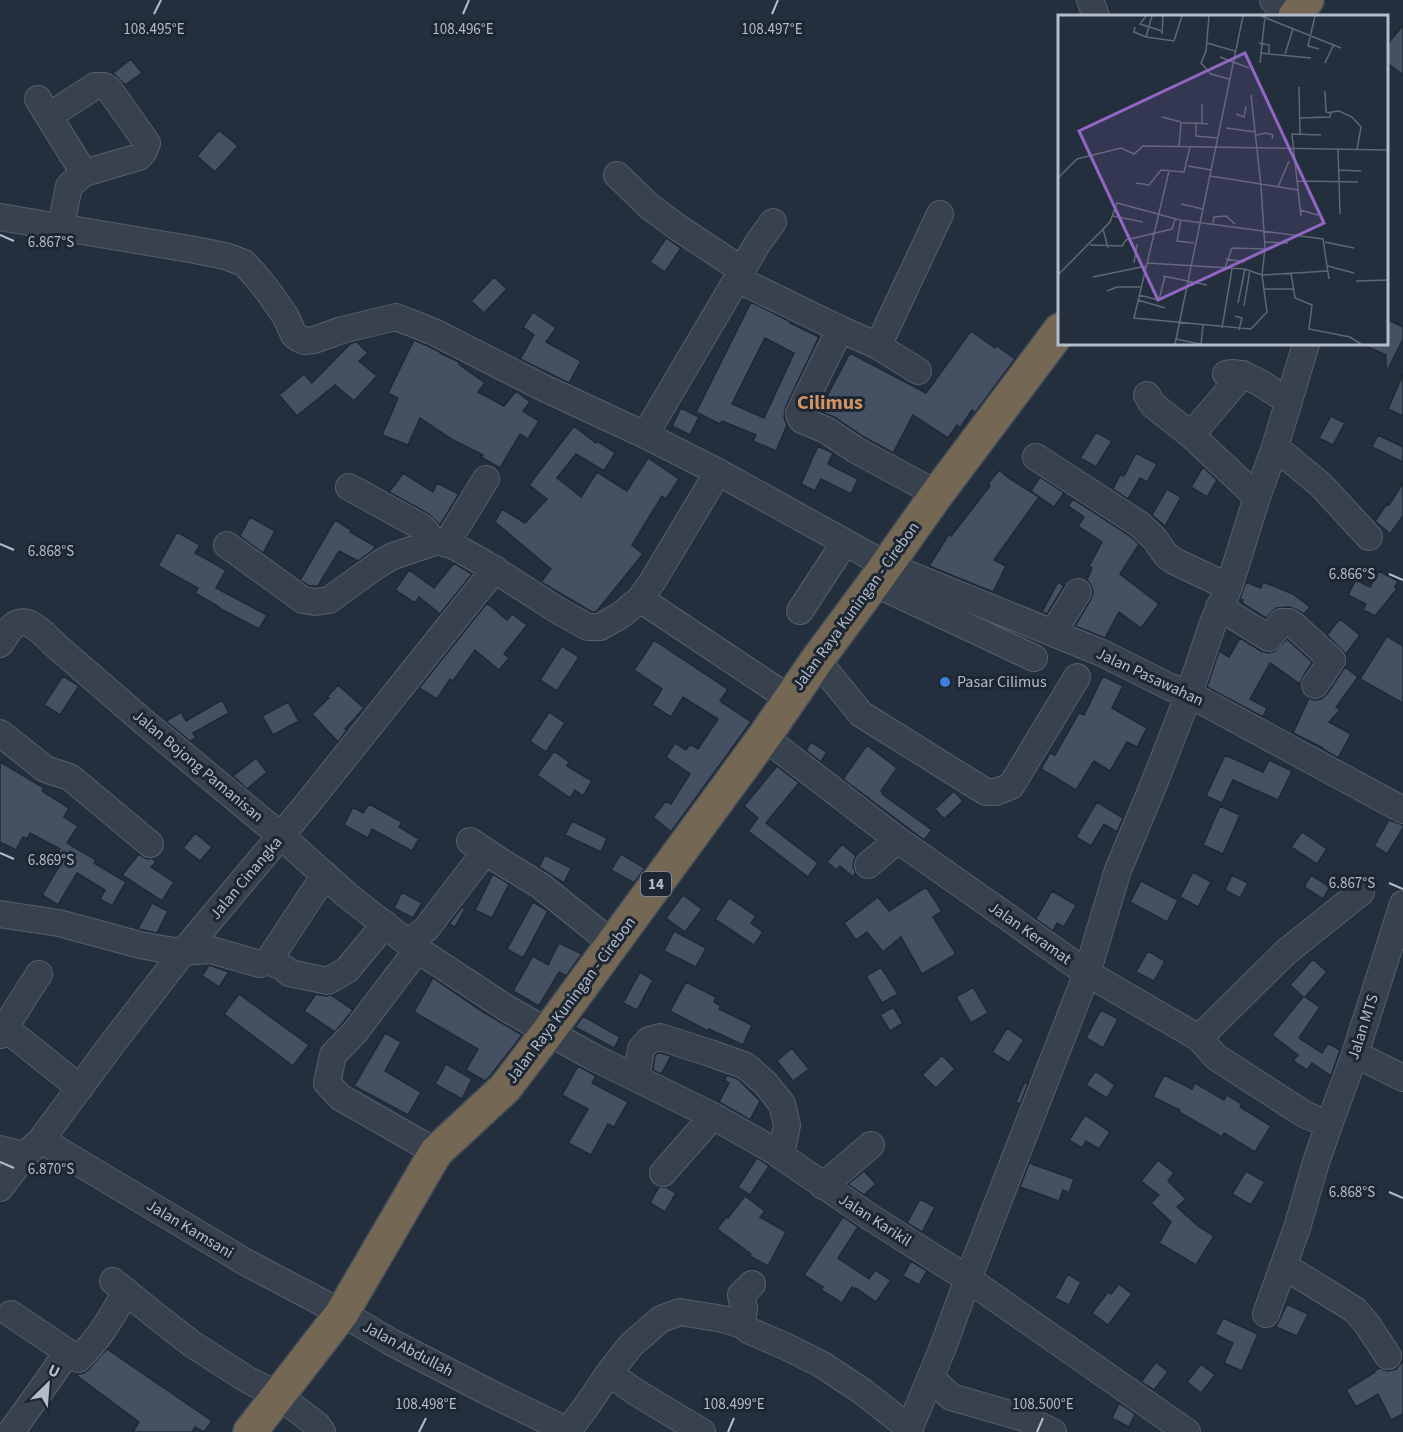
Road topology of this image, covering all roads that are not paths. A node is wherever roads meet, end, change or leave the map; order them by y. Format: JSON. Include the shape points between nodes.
{"nodes":[{"id":1,"x":1090,"y":0,"type":"edge"},
{"id":2,"x":1274,"y":0,"type":"edge"},
{"id":3,"x":1307,"y":0,"type":"edge"},
{"id":4,"x":1096,"y":15,"type":"edge"},
{"id":5,"x":1281,"y":15,"type":"edge"},
{"id":6,"x":1296,"y":15,"type":"edge"},
{"id":7,"x":84,"y":173,"type":"junction"},
{"id":8,"x":617,"y":175,"type":"dead end"},
{"id":9,"x":940,"y":214,"type":"dead end"},
{"id":10,"x":0,"y":217,"type":"edge"},
{"id":11,"x":773,"y":222,"type":"dead end"},
{"id":12,"x":61,"y":226,"type":"junction"},
{"id":13,"x":739,"y":274,"type":"junction"},
{"id":14,"x":840,"y":329,"type":"junction"},
{"id":15,"x":1058,"y":331,"type":"edge"},
{"id":16,"x":1306,"y":345,"type":"edge"},
{"id":17,"x":878,"y":346,"type":"junction"},
{"id":18,"x":918,"y":371,"type":"dead end"},
{"id":19,"x":1243,"y":374,"type":"junction"},
{"id":20,"x":1216,"y":381,"type":"dead end"},
{"id":21,"x":1147,"y":395,"type":"dead end"},
{"id":22,"x":1289,"y":402,"type":"junction"},
{"id":23,"x":645,"y":435,"type":"junction"},
{"id":24,"x":1191,"y":435,"type":"junction"},
{"id":25,"x":1275,"y":447,"type":"junction"},
{"id":26,"x":1036,"y":457,"type":"dead end"},
{"id":27,"x":718,"y":472,"type":"junction"},
{"id":28,"x":486,"y":479,"type":"dead end"},
{"id":29,"x":349,"y":487,"type":"dead end"},
{"id":30,"x":937,"y":494,"type":"junction"},
{"id":31,"x":1257,"y":497,"type":"junction"},
{"id":32,"x":1369,"y":537,"type":"dead end"},
{"id":33,"x":845,"y":542,"type":"junction"},
{"id":34,"x":440,"y":543,"type":"junction"},
{"id":35,"x":227,"y":545,"type":"dead end"},
{"id":36,"x":495,"y":569,"type":"junction"},
{"id":37,"x":880,"y":574,"type":"junction"},
{"id":38,"x":1078,"y":592,"type":"dead end"},
{"id":39,"x":1224,"y":597,"type":"junction"},
{"id":40,"x":640,"y":599,"type":"junction"},
{"id":41,"x":800,"y":610,"type":"dead end"},
{"id":42,"x":1053,"y":633,"type":"junction"},
{"id":43,"x":0,"y":644,"type":"edge"},
{"id":44,"x":1034,"y":658,"type":"dead end"},
{"id":45,"x":817,"y":660,"type":"junction"},
{"id":46,"x":1077,"y":677,"type":"dead end"},
{"id":47,"x":1315,"y":685,"type":"dead end"},
{"id":48,"x":1190,"y":694,"type":"junction"},
{"id":49,"x":790,"y":699,"type":"junction"},
{"id":50,"x":0,"y":733,"type":"edge"},
{"id":51,"x":765,"y":737,"type":"junction"},
{"id":52,"x":1403,"y":810,"type":"edge"},
{"id":53,"x":281,"y":836,"type":"junction"},
{"id":54,"x":898,"y":840,"type":"junction"},
{"id":55,"x":150,"y":844,"type":"dead end"},
{"id":56,"x":868,"y":865,"type":"dead end"},
{"id":57,"x":325,"y":875,"type":"junction"},
{"id":58,"x":1360,"y":892,"type":"dead end"},
{"id":59,"x":1403,"y":904,"type":"edge"},
{"id":60,"x":0,"y":914,"type":"edge"},
{"id":61,"x":384,"y":924,"type":"junction"},
{"id":62,"x":613,"y":944,"type":"junction"},
{"id":63,"x":413,"y":946,"type":"junction"},
{"id":64,"x":183,"y":952,"type":"junction"},
{"id":65,"x":268,"y":961,"type":"junction"},
{"id":66,"x":1088,"y":973,"type":"junction"},
{"id":67,"x":39,"y":974,"type":"dead end"},
{"id":68,"x":3,"y":1031,"type":"edge"},
{"id":69,"x":548,"y":1032,"type":"junction"},
{"id":70,"x":1199,"y":1038,"type":"junction"},
{"id":71,"x":1355,"y":1054,"type":"junction"},
{"id":72,"x":636,"y":1078,"type":"junction"},
{"id":73,"x":1403,"y":1078,"type":"edge"},
{"id":74,"x":80,"y":1088,"type":"junction"},
{"id":75,"x":712,"y":1116,"type":"junction"},
{"id":76,"x":1329,"y":1125,"type":"junction"},
{"id":77,"x":872,"y":1145,"type":"dead end"},
{"id":78,"x":33,"y":1147,"type":"junction"},
{"id":79,"x":0,"y":1149,"type":"edge"},
{"id":80,"x":436,"y":1152,"type":"junction"},
{"id":81,"x":781,"y":1155,"type":"junction"},
{"id":82,"x":663,"y":1173,"type":"dead end"},
{"id":83,"x":823,"y":1186,"type":"junction"},
{"id":84,"x":0,"y":1188,"type":"edge"},
{"id":85,"x":1284,"y":1266,"type":"junction"},
{"id":86,"x":968,"y":1279,"type":"junction"},
{"id":87,"x":752,"y":1284,"type":"dead end"},
{"id":88,"x":342,"y":1313,"type":"junction"},
{"id":89,"x":11,"y":1314,"type":"dead end"},
{"id":90,"x":1266,"y":1314,"type":"dead end"},
{"id":91,"x":742,"y":1325,"type":"junction"},
{"id":92,"x":1388,"y":1356,"type":"dead end"},
{"id":93,"x":78,"y":1359,"type":"junction"},
{"id":94,"x":609,"y":1373,"type":"junction"},
{"id":95,"x":931,"y":1378,"type":"junction"},
{"id":96,"x":278,"y":1395,"type":"junction"},
{"id":97,"x":909,"y":1430,"type":"edge"},
{"id":98,"x":569,"y":1431,"type":"edge"},
{"id":99,"x":10,"y":1432,"type":"edge"},
{"id":100,"x":250,"y":1432,"type":"edge"},
{"id":101,"x":322,"y":1432,"type":"edge"},
{"id":102,"x":702,"y":1432,"type":"edge"},
{"id":103,"x":1053,"y":1432,"type":"edge"},
{"id":104,"x":1187,"y":1432,"type":"edge"}],
"edges":[{"from":1,"to":4,"type":"street"},
{"from":2,"to":5,"type":"street"},
{"from":3,"to":6,"type":"highway"},
{"from":7,"to":7,"type":"street","via":[[43,107],[104,86],[147,143],[139,157]]},
{"from":7,"to":12,"type":"street","via":[[69,186]]},
{"from":8,"to":13,"type":"street","via":[[649,206]]},
{"from":9,"to":17,"type":"street"},
{"from":10,"to":12,"type":"street"},
{"from":11,"to":13,"type":"street"},
{"from":12,"to":23,"type":"street","via":[[225,256],[244,263],[304,341],[396,317]]},
{"from":13,"to":14,"type":"street"},
{"from":13,"to":23,"type":"street"},
{"from":14,"to":17,"type":"street"},
{"from":14,"to":30,"type":"street","via":[[800,417]]},
{"from":15,"to":30,"type":"highway","name":"Jalan Raya Kuningan - Cirebon","number":"14"},
{"from":16,"to":22,"type":"street"},
{"from":17,"to":18,"type":"street"},
{"from":19,"to":20,"type":"street","via":[[1228,372]]},
{"from":19,"to":22,"type":"street"},
{"from":19,"to":24,"type":"street"},
{"from":21,"to":24,"type":"street","via":[[1153,405]]},
{"from":22,"to":25,"type":"street"},
{"from":23,"to":27,"type":"street"},
{"from":24,"to":31,"type":"street"},
{"from":25,"to":31,"type":"street"},
{"from":25,"to":32,"type":"street","via":[[1321,485]]},
{"from":26,"to":39,"type":"street","via":[[1139,524],[1166,555]]},
{"from":27,"to":33,"type":"street"},
{"from":27,"to":40,"type":"street"},
{"from":28,"to":34,"type":"street"},
{"from":29,"to":34,"type":"street","via":[[422,527]]},
{"from":30,"to":37,"type":"highway","name":"Jalan Raya Kuningan - Cirebon","number":"14"},
{"from":31,"to":39,"type":"street"},
{"from":33,"to":37,"type":"street"},
{"from":33,"to":41,"type":"street"},
{"from":34,"to":35,"type":"street","via":[[393,556],[329,600],[315,602],[303,600]]},
{"from":34,"to":36,"type":"street","via":[[452,545]]},
{"from":36,"to":40,"type":"street","via":[[588,627],[600,627]]},
{"from":36,"to":53,"type":"street","name":"Jalan Cinangka"},
{"from":37,"to":42,"type":"street","name":"Jalan Pasawahan"},
{"from":37,"to":44,"type":"street"},
{"from":37,"to":45,"type":"highway","name":"Jalan Raya Kuningan - Cirebon","number":"14"},
{"from":38,"to":42,"type":"street"},
{"from":39,"to":47,"type":"street","via":[[1269,638],[1282,622],[1289,622],[1332,660]]},
{"from":39,"to":48,"type":"street"},
{"from":40,"to":49,"type":"street"},
{"from":42,"to":48,"type":"street","name":"Jalan Pasawahan"},
{"from":43,"to":53,"type":"street","name":"Jalan Bojong Pamanisan","via":[[15,624],[31,624]]},
{"from":45,"to":46,"type":"street","via":[[861,714],[986,792],[1011,786]]},
{"from":45,"to":49,"type":"highway","name":"Jalan Raya Kuningan - Cirebon","number":"14"},
{"from":48,"to":52,"type":"street","name":"Jalan Pasawahan"},
{"from":48,"to":66,"type":"street","via":[[1118,870]]},
{"from":49,"to":51,"type":"highway","name":"Jalan Raya Kuningan - Cirebon","number":"14"},
{"from":50,"to":55,"type":"street","via":[[44,768],[71,778]]},
{"from":51,"to":54,"type":"street","name":"Jalan Keramat"},
{"from":51,"to":62,"type":"highway","name":"Jalan Raya Kuningan - Cirebon","number":"14"},
{"from":53,"to":57,"type":"street","name":"Jalan Bojong Pamanisan"},
{"from":53,"to":64,"type":"street","name":"Jalan Cinangka"},
{"from":54,"to":56,"type":"street"},
{"from":54,"to":66,"type":"street","name":"Jalan Keramat"},
{"from":57,"to":61,"type":"street","name":"Jalan Bojong Pamanisan"},
{"from":57,"to":65,"type":"street"},
{"from":58,"to":70,"type":"street","via":[[1286,952]]},
{"from":59,"to":71,"type":"street","name":"Jalan MTS"},
{"from":60,"to":64,"type":"street","via":[[59,923]]},
{"from":61,"to":63,"type":"street","name":"Jalan Bojong Pamanisan"},
{"from":61,"to":65,"type":"street","via":[[347,970],[328,981],[289,973]]},
{"from":62,"to":63,"type":"street","via":[[541,886],[477,847]]},
{"from":62,"to":69,"type":"highway","name":"Jalan Raya Kuningan - Cirebon","number":"14"},
{"from":63,"to":69,"type":"street","name":"Jalan Bojong Pamanisan"},
{"from":63,"to":80,"type":"street","via":[[355,1032],[333,1055],[327,1083],[340,1097]]},
{"from":64,"to":65,"type":"street","via":[[211,950],[260,964]]},
{"from":64,"to":74,"type":"street","name":"Jalan Cinangka"},
{"from":66,"to":70,"type":"street","name":"Jalan Keramat"},
{"from":66,"to":86,"type":"street"},
{"from":67,"to":68,"type":"street"},
{"from":68,"to":74,"type":"street"},
{"from":69,"to":72,"type":"street","name":"Jalan Karikil"},
{"from":69,"to":80,"type":"highway","name":"Jalan Raya Kuningan - Cirebon","number":"14","via":[[505,1088]]},
{"from":70,"to":76,"type":"street","name":"Jalan Keramat","via":[[1216,1057],[1304,1114]]},
{"from":71,"to":73,"type":"street"},
{"from":71,"to":76,"type":"street","name":"Jalan MTS"},
{"from":72,"to":75,"type":"street","name":"Jalan Karikil"},
{"from":72,"to":81,"type":"street","via":[[641,1049],[649,1040],[660,1037],[746,1066],[782,1104],[787,1125]]},
{"from":74,"to":78,"type":"street","name":"Jalan Cinangka"},
{"from":75,"to":81,"type":"street","name":"Jalan Karikil"},
{"from":75,"to":82,"type":"street"},
{"from":76,"to":85,"type":"street","name":"Jalan MTS"},
{"from":77,"to":83,"type":"street"},
{"from":78,"to":79,"type":"street","name":"Jalan Kamsani"},
{"from":78,"to":84,"type":"street","name":"Jalan Cinangka"},
{"from":78,"to":88,"type":"street","name":"Jalan Kamsani"},
{"from":80,"to":88,"type":"highway","name":"Jalan Raya Kuningan - Cirebon","number":"14"},
{"from":81,"to":83,"type":"street","name":"Jalan Karikil"},
{"from":83,"to":86,"type":"street","name":"Jalan Karikil"},
{"from":85,"to":90,"type":"street","name":"Jalan MTS"},
{"from":85,"to":92,"type":"street","via":[[1355,1310]]},
{"from":86,"to":95,"type":"street"},
{"from":86,"to":104,"type":"street","name":"Jalan Karikil"},
{"from":87,"to":91,"type":"street","via":[[741,1295]]},
{"from":88,"to":96,"type":"highway","name":"Jalan Raya Kuningan - Cirebon","number":"14"},
{"from":88,"to":98,"type":"street","name":"Jalan Abdullah","via":[[410,1352]]},
{"from":89,"to":93,"type":"street"},
{"from":91,"to":94,"type":"street","via":[[680,1312],[661,1319],[631,1345]]},
{"from":91,"to":97,"type":"street","via":[[821,1364]]},
{"from":93,"to":96,"type":"street","via":[[100,1334],[120,1286],[192,1344]]},
{"from":93,"to":99,"type":"street","via":[[69,1356],[62,1360]]},
{"from":94,"to":98,"type":"street"},
{"from":94,"to":102,"type":"street"},
{"from":95,"to":97,"type":"street"},
{"from":95,"to":103,"type":"street","via":[[951,1397],[1024,1418]]},
{"from":96,"to":100,"type":"highway","name":"Jalan Raya Kuningan - Cirebon","number":"14"},
{"from":96,"to":101,"type":"street"}]}
